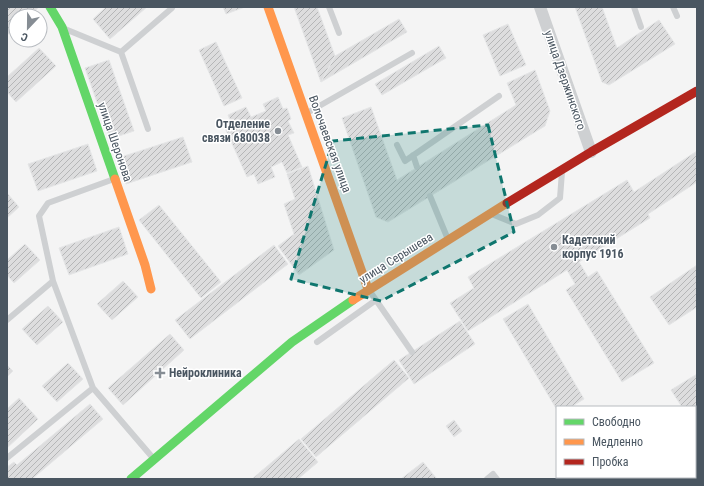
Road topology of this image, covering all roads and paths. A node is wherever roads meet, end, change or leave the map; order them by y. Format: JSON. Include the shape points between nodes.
{"nodes":[{"id":1,"x":50,"y":7,"type":"edge"},
{"id":2,"x":268,"y":7,"type":"edge"},
{"id":3,"x":329,"y":7,"type":"edge"},
{"id":4,"x":634,"y":7,"type":"edge"},
{"id":5,"x":673,"y":7,"type":"edge"},
{"id":6,"x":172,"y":8,"type":"edge"},
{"id":7,"x":543,"y":8,"type":"edge"},
{"id":8,"x":677,"y":16,"type":"dead end"},
{"id":9,"x":62,"y":27,"type":"junction"},
{"id":10,"x":641,"y":27,"type":"dead end"},
{"id":11,"x":339,"y":34,"type":"dead end"},
{"id":12,"x":121,"y":52,"type":"junction"},
{"id":13,"x":412,"y":53,"type":"dead end"},
{"id":14,"x":697,"y":91,"type":"edge"},
{"id":15,"x":499,"y":96,"type":"dead end"},
{"id":16,"x":306,"y":113,"type":"junction"},
{"id":17,"x":148,"y":129,"type":"dead end"},
{"id":18,"x":398,"y":145,"type":"dead end"},
{"id":19,"x":591,"y":152,"type":"junction"},
{"id":20,"x":413,"y":155,"type":"junction"},
{"id":21,"x":417,"y":167,"type":"dead end"},
{"id":22,"x":562,"y":170,"type":"junction"},
{"id":23,"x":115,"y":179,"type":"junction"},
{"id":24,"x":430,"y":196,"type":"dead end"},
{"id":25,"x":491,"y":214,"type":"junction"},
{"id":26,"x":448,"y":240,"type":"junction"},
{"id":27,"x":53,"y":281,"type":"junction"},
{"id":28,"x":151,"y":289,"type":"dead end"},
{"id":29,"x":368,"y":289,"type":"junction"},
{"id":30,"x":376,"y":300,"type":"junction"},
{"id":31,"x":7,"y":320,"type":"edge"},
{"id":32,"x":317,"y":342,"type":"dead end"},
{"id":33,"x":412,"y":352,"type":"dead end"},
{"id":34,"x":93,"y":388,"type":"junction"},
{"id":35,"x":7,"y":458,"type":"edge"},
{"id":36,"x":154,"y":459,"type":"junction"},
{"id":37,"x":131,"y":479,"type":"edge"},
{"id":38,"x":487,"y":479,"type":"edge"},
{"id":39,"x":497,"y":479,"type":"edge"}],
"edges":[{"from":1,"to":9,"type":"main road","name":"улица Шеронова"},
{"from":2,"to":16,"type":"main road","name":"Волочаевская улица"},
{"from":3,"to":11,"type":"lane"},
{"from":4,"to":10,"type":"lane"},
{"from":5,"to":8,"type":"lane"},
{"from":6,"to":12,"type":"lane"},
{"from":7,"to":19,"type":"street","name":"улица Дзержинского"},
{"from":9,"to":12,"type":"lane"},
{"from":9,"to":23,"type":"main road","name":"улица Шеронова"},
{"from":12,"to":17,"type":"lane"},
{"from":13,"to":16,"type":"lane"},
{"from":14,"to":19,"type":"main road","name":"улица Серышева"},
{"from":15,"to":20,"type":"lane"},
{"from":16,"to":29,"type":"main road","name":"Волочаевская улица"},
{"from":18,"to":20,"type":"lane","via":[[404,161]]},
{"from":19,"to":22,"type":"main road","name":"улица Серышева"},
{"from":20,"to":21,"type":"lane"},
{"from":22,"to":25,"type":"main road","name":"улица Серышева"},
{"from":22,"to":25,"type":"lane","via":[[560,198],[538,215],[516,224]]},
{"from":23,"to":27,"type":"lane","via":[[48,203],[39,216]]},
{"from":23,"to":28,"type":"main road","name":"улица Шеронова","via":[[146,265]]},
{"from":24,"to":26,"type":"lane"},
{"from":25,"to":26,"type":"main road","name":"улица Серышева"},
{"from":26,"to":29,"type":"main road","name":"улица Серышева"},
{"from":27,"to":31,"type":"lane"},
{"from":27,"to":34,"type":"lane"},
{"from":29,"to":30,"type":"lane"},
{"from":29,"to":36,"type":"main road","name":"улица Серышева","via":[[292,342]]},
{"from":30,"to":32,"type":"lane"},
{"from":30,"to":33,"type":"lane"},
{"from":34,"to":35,"type":"lane"},
{"from":34,"to":36,"type":"lane"},
{"from":36,"to":37,"type":"main road","name":"улица Серышева"},
{"from":38,"to":39,"type":"lane","via":[[493,474]]}]}
